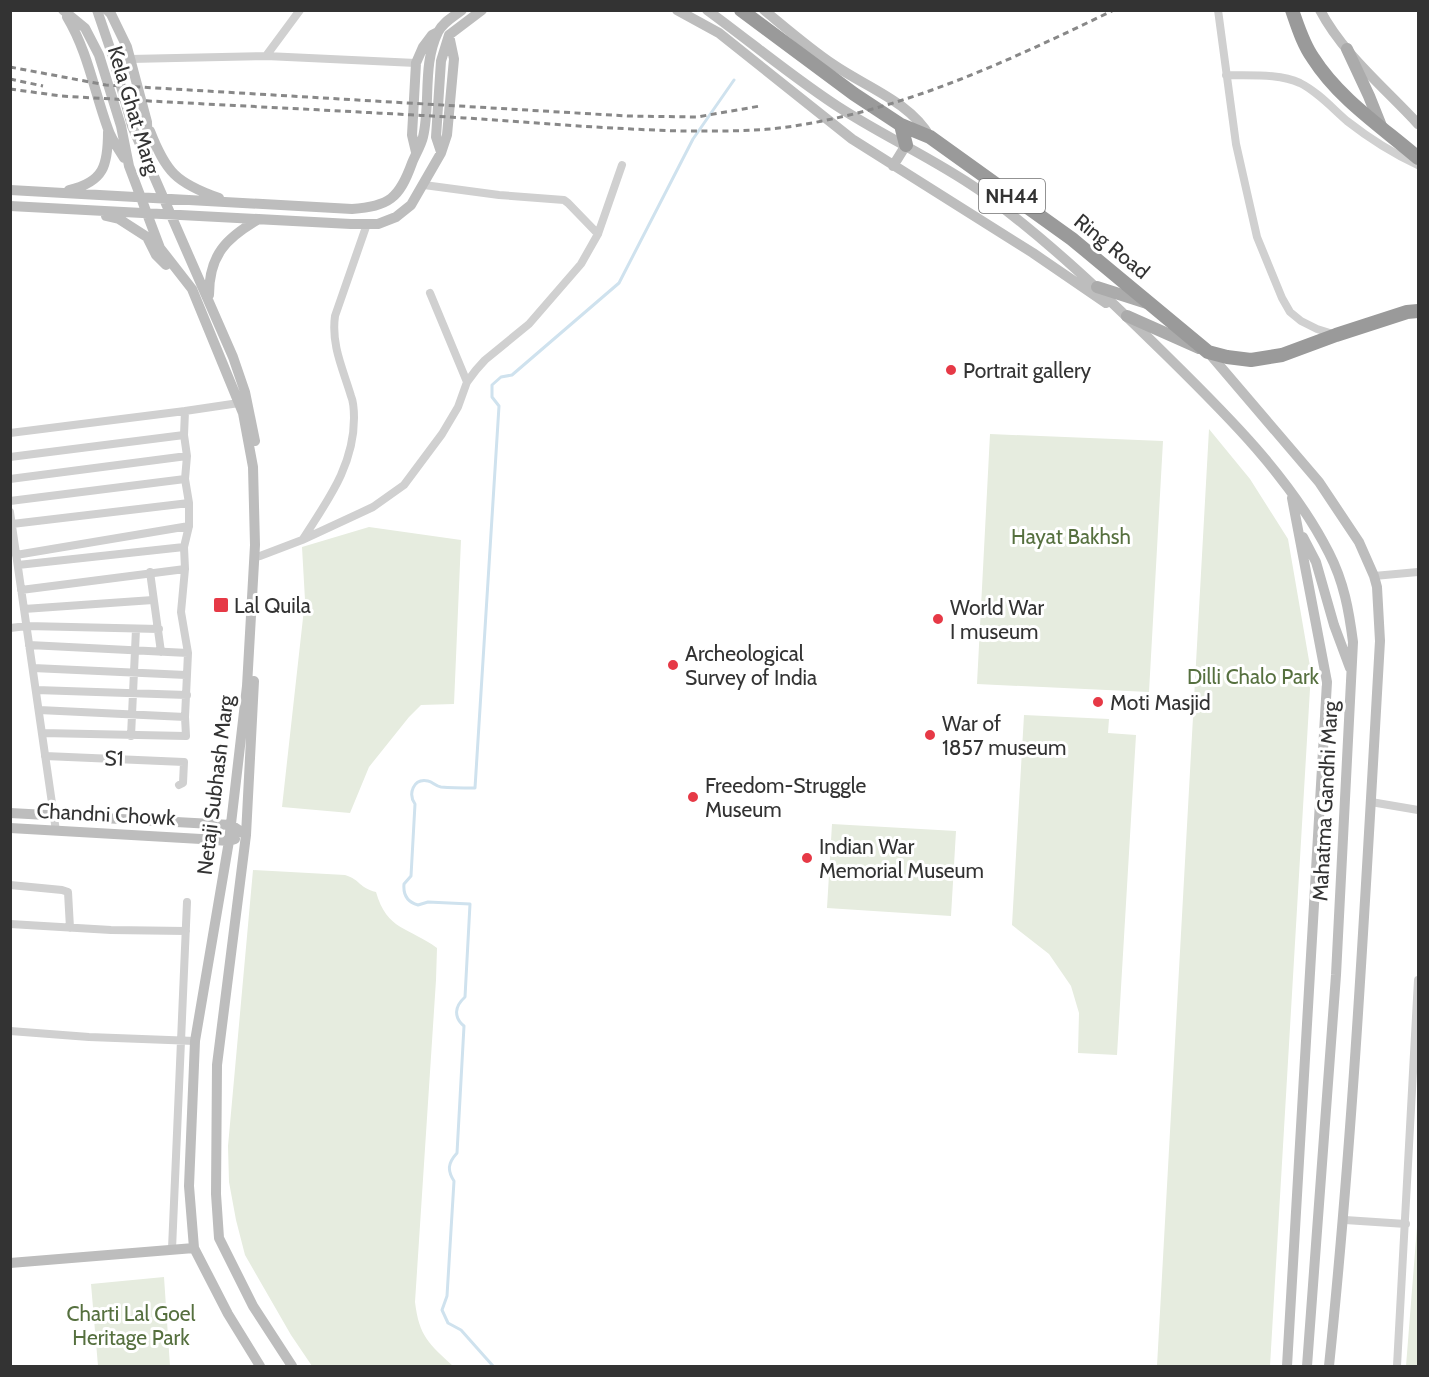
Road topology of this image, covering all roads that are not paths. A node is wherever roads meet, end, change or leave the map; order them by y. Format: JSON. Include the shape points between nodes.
{"nodes":[{"id":1,"x":97,"y":10,"type":"edge"},
{"id":2,"x":107,"y":10,"type":"edge"},
{"id":3,"x":300,"y":10,"type":"edge"},
{"id":4,"x":462,"y":10,"type":"edge"},
{"id":5,"x":482,"y":10,"type":"edge"},
{"id":6,"x":677,"y":10,"type":"edge"},
{"id":7,"x":707,"y":10,"type":"edge"},
{"id":8,"x":741,"y":10,"type":"edge"},
{"id":9,"x":764,"y":10,"type":"edge"},
{"id":10,"x":1218,"y":10,"type":"edge"},
{"id":11,"x":1292,"y":10,"type":"edge"},
{"id":12,"x":1320,"y":10,"type":"edge"},
{"id":13,"x":63,"y":11,"type":"edge"},
{"id":14,"x":444,"y":34,"type":"junction"},
{"id":15,"x":1347,"y":49,"type":"junction"},
{"id":16,"x":266,"y":56,"type":"junction"},
{"id":17,"x":805,"y":57,"type":"junction"},
{"id":18,"x":130,"y":60,"type":"junction"},
{"id":19,"x":416,"y":63,"type":"junction"},
{"id":20,"x":834,"y":65,"type":"junction"},
{"id":21,"x":1226,"y":75,"type":"junction"},
{"id":22,"x":147,"y":122,"type":"junction"},
{"id":23,"x":1419,"y":124,"type":"edge"},
{"id":24,"x":901,"y":125,"type":"junction"},
{"id":25,"x":1381,"y":126,"type":"junction"},
{"id":26,"x":108,"y":131,"type":"junction"},
{"id":27,"x":930,"y":136,"type":"junction"},
{"id":28,"x":906,"y":145,"type":"junction"},
{"id":29,"x":416,"y":152,"type":"junction"},
{"id":30,"x":1419,"y":158,"type":"edge"},
{"id":31,"x":148,"y":159,"type":"junction"},
{"id":32,"x":622,"y":165,"type":"dead end"},
{"id":33,"x":1419,"y":165,"type":"edge"},
{"id":34,"x":129,"y":166,"type":"junction"},
{"id":35,"x":893,"y":166,"type":"junction"},
{"id":36,"x":424,"y":185,"type":"junction"},
{"id":37,"x":10,"y":190,"type":"edge"},
{"id":38,"x":57,"y":193,"type":"junction"},
{"id":39,"x":141,"y":197,"type":"junction"},
{"id":40,"x":165,"y":199,"type":"junction"},
{"id":41,"x":230,"y":202,"type":"junction"},
{"id":42,"x":10,"y":206,"type":"edge"},
{"id":43,"x":81,"y":210,"type":"junction"},
{"id":44,"x":147,"y":213,"type":"junction"},
{"id":45,"x":171,"y":214,"type":"junction"},
{"id":46,"x":260,"y":219,"type":"junction"},
{"id":47,"x":367,"y":224,"type":"junction"},
{"id":48,"x":598,"y":234,"type":"junction"},
{"id":49,"x":1097,"y":287,"type":"junction"},
{"id":50,"x":192,"y":290,"type":"junction"},
{"id":51,"x":430,"y":292,"type":"dead end"},
{"id":52,"x":209,"y":302,"type":"junction"},
{"id":53,"x":1151,"y":304,"type":"junction"},
{"id":54,"x":1413,"y":312,"type":"edge"},
{"id":55,"x":1127,"y":316,"type":"junction"},
{"id":56,"x":1336,"y":335,"type":"junction"},
{"id":57,"x":1208,"y":352,"type":"junction"},
{"id":58,"x":467,"y":382,"type":"junction"},
{"id":59,"x":239,"y":403,"type":"junction"},
{"id":60,"x":185,"y":411,"type":"junction"},
{"id":61,"x":10,"y":433,"type":"edge"},
{"id":62,"x":184,"y":435,"type":"junction"},
{"id":63,"x":187,"y":456,"type":"junction"},
{"id":64,"x":10,"y":457,"type":"edge"},
{"id":65,"x":10,"y":479,"type":"edge"},
{"id":66,"x":185,"y":479,"type":"junction"},
{"id":67,"x":1290,"y":490,"type":"junction"},
{"id":68,"x":10,"y":501,"type":"edge"},
{"id":69,"x":189,"y":503,"type":"junction"},
{"id":70,"x":10,"y":512,"type":"edge"},
{"id":71,"x":12,"y":524,"type":"junction"},
{"id":72,"x":189,"y":526,"type":"junction"},
{"id":73,"x":1299,"y":529,"type":"junction"},
{"id":74,"x":302,"y":540,"type":"junction"},
{"id":75,"x":184,"y":548,"type":"junction"},
{"id":76,"x":16,"y":555,"type":"junction"},
{"id":77,"x":260,"y":556,"type":"junction"},
{"id":78,"x":18,"y":565,"type":"junction"},
{"id":79,"x":185,"y":569,"type":"junction"},
{"id":80,"x":150,"y":572,"type":"junction"},
{"id":81,"x":1419,"y":572,"type":"edge"},
{"id":82,"x":1374,"y":576,"type":"junction"},
{"id":83,"x":21,"y":590,"type":"junction"},
{"id":84,"x":153,"y":600,"type":"junction"},
{"id":85,"x":24,"y":609,"type":"junction"},
{"id":86,"x":27,"y":626,"type":"junction"},
{"id":87,"x":10,"y":628,"type":"edge"},
{"id":88,"x":136,"y":629,"type":"junction"},
{"id":89,"x":159,"y":629,"type":"junction"},
{"id":90,"x":29,"y":645,"type":"junction"},
{"id":91,"x":135,"y":650,"type":"junction"},
{"id":92,"x":161,"y":652,"type":"junction"},
{"id":93,"x":188,"y":653,"type":"junction"},
{"id":94,"x":33,"y":668,"type":"junction"},
{"id":95,"x":1352,"y":671,"type":"junction"},
{"id":96,"x":134,"y":672,"type":"junction"},
{"id":97,"x":186,"y":675,"type":"junction"},
{"id":98,"x":36,"y":690,"type":"junction"},
{"id":99,"x":133,"y":694,"type":"junction"},
{"id":100,"x":187,"y":695,"type":"junction"},
{"id":101,"x":39,"y":710,"type":"junction"},
{"id":102,"x":131,"y":715,"type":"junction"},
{"id":103,"x":185,"y":717,"type":"junction"},
{"id":104,"x":42,"y":733,"type":"junction"},
{"id":105,"x":130,"y":736,"type":"junction"},
{"id":106,"x":45,"y":756,"type":"junction"},
{"id":107,"x":179,"y":785,"type":"dead end"},
{"id":108,"x":1371,"y":802,"type":"junction"},
{"id":109,"x":1419,"y":810,"type":"edge"},
{"id":110,"x":10,"y":813,"type":"edge"},
{"id":111,"x":54,"y":816,"type":"junction"},
{"id":112,"x":231,"y":825,"type":"junction"},
{"id":113,"x":10,"y":828,"type":"edge"},
{"id":114,"x":56,"y":831,"type":"junction"},
{"id":115,"x":246,"y":835,"type":"junction"},
{"id":116,"x":230,"y":841,"type":"junction"},
{"id":117,"x":10,"y":885,"type":"edge"},
{"id":118,"x":187,"y":902,"type":"dead end"},
{"id":119,"x":10,"y":924,"type":"edge"},
{"id":120,"x":70,"y":928,"type":"junction"},
{"id":121,"x":186,"y":931,"type":"junction"},
{"id":122,"x":1419,"y":980,"type":"edge"},
{"id":123,"x":10,"y":1031,"type":"edge"},
{"id":124,"x":180,"y":1040,"type":"junction"},
{"id":125,"x":195,"y":1041,"type":"junction"},
{"id":126,"x":1344,"y":1220,"type":"junction"},
{"id":127,"x":1406,"y":1224,"type":"junction"},
{"id":128,"x":194,"y":1248,"type":"junction"},
{"id":129,"x":172,"y":1249,"type":"junction"},
{"id":130,"x":10,"y":1263,"type":"edge"},
{"id":131,"x":260,"y":1366,"type":"edge"},
{"id":132,"x":292,"y":1366,"type":"edge"},
{"id":133,"x":1287,"y":1366,"type":"edge"},
{"id":134,"x":1307,"y":1366,"type":"edge"},
{"id":135,"x":1329,"y":1366,"type":"edge"},
{"id":136,"x":1397,"y":1366,"type":"edge"}],
"edges":[{"from":1,"to":31,"type":"main road","name":"Kela Ghat Marg","via":[[132,126]]},
{"from":2,"to":18,"type":"main road"},
{"from":3,"to":16,"type":"street"},
{"from":4,"to":14,"type":"main road","via":[[444,23]]},
{"from":5,"to":14,"type":"main road"},
{"from":6,"to":35,"type":"main road","name":"Mahatma Gandhi Marg","via":[[719,33],[852,139]]},
{"from":7,"to":28,"type":"main road","name":"Mahatma Gandhi Marg","via":[[831,102]]},
{"from":8,"to":17,"type":"highway","name":"Ring Road"},
{"from":9,"to":20,"type":"main road"},
{"from":10,"to":21,"type":"street"},
{"from":11,"to":25,"type":"highway","via":[[1312,58],[1350,103]]},
{"from":12,"to":15,"type":"main road","via":[[1330,30]]},
{"from":13,"to":26,"type":"main road","via":[[86,56]]},
{"from":13,"to":34,"type":"main road","name":"Kela Ghat Marg","via":[[85,28],[99,55],[122,126]]},
{"from":14,"to":19,"type":"main road","via":[[432,35]]},
{"from":14,"to":29,"type":"main road","via":[[429,65],[423,139]]},
{"from":14,"to":36,"type":"main road","via":[[454,59],[447,135]]},
{"from":15,"to":23,"type":"main road"},
{"from":15,"to":25,"type":"main road"},
{"from":16,"to":18,"type":"street"},
{"from":16,"to":19,"type":"street"},
{"from":17,"to":20,"type":"highway"},
{"from":17,"to":24,"type":"highway","name":"Ring Road","number":"NH44"},
{"from":18,"to":22,"type":"main road"},
{"from":19,"to":29,"type":"main road","via":[[412,135]]},
{"from":20,"to":27,"type":"main road","via":[[905,109],[923,123]]},
{"from":21,"to":33,"type":"street","via":[[1271,76],[1299,82],[1379,145]]},
{"from":21,"to":56,"type":"street","via":[[1247,198],[1257,237],[1282,298],[1301,321]]},
{"from":22,"to":31,"type":"main road"},
{"from":22,"to":41,"type":"main road","via":[[162,160],[178,179]]},
{"from":24,"to":27,"type":"highway","name":"Ring Road","number":"NH44"},
{"from":24,"to":28,"type":"highway"},
{"from":25,"to":30,"type":"highway"},
{"from":26,"to":34,"type":"main road"},
{"from":26,"to":38,"type":"main road","via":[[102,172],[84,186]]},
{"from":27,"to":53,"type":"highway","name":"Ring Road","number":"NH44","via":[[1072,239]]},
{"from":28,"to":35,"type":"main road"},
{"from":28,"to":49,"type":"main road","name":"Mahatma Gandhi Marg","via":[[978,190]]},
{"from":29,"to":41,"type":"main road","via":[[396,195],[376,207]]},
{"from":31,"to":40,"type":"main road","name":"Kela Ghat Marg"},
{"from":32,"to":48,"type":"street"},
{"from":34,"to":39,"type":"main road","name":"Kela Ghat Marg"},
{"from":35,"to":55,"type":"main road","name":"Mahatma Gandhi Marg"},
{"from":36,"to":47,"type":"main road","via":[[411,205],[396,217]]},
{"from":36,"to":48,"type":"street","via":[[566,201]]},
{"from":37,"to":38,"type":"main road"},
{"from":38,"to":39,"type":"main road"},
{"from":39,"to":40,"type":"main road"},
{"from":39,"to":44,"type":"main road","name":"Kela Ghat Marg"},
{"from":40,"to":41,"type":"main road"},
{"from":40,"to":45,"type":"main road","name":"Kela Ghat Marg"},
{"from":42,"to":43,"type":"main road"},
{"from":43,"to":44,"type":"main road"},
{"from":43,"to":50,"type":"main road","via":[[119,219],[140,231],[156,255]]},
{"from":44,"to":45,"type":"main road"},
{"from":44,"to":50,"type":"main road","name":"Netaji Subhash Marg","via":[[160,249]]},
{"from":45,"to":46,"type":"main road"},
{"from":45,"to":52,"type":"main road","name":"Netaji Subhash Marg"},
{"from":46,"to":47,"type":"main road"},
{"from":46,"to":52,"type":"main road","via":[[236,232],[217,255],[209,278]]},
{"from":47,"to":74,"type":"street","via":[[333,329],[340,365],[353,399],[351,447],[339,483]]},
{"from":48,"to":58,"type":"street","via":[[581,264],[555,296],[529,324],[485,360]]},
{"from":49,"to":53,"type":"main road"},
{"from":49,"to":55,"type":"main road","name":"Mahatma Gandhi Marg"},
{"from":50,"to":59,"type":"main road","name":"Netaji Subhash Marg"},
{"from":51,"to":58,"type":"street"},
{"from":52,"to":77,"type":"main road","name":"Netaji Subhash Marg","via":[[233,357],[252,422],[259,464]]},
{"from":53,"to":57,"type":"highway","name":"Ring Road","number":"NH44"},
{"from":54,"to":56,"type":"highway","name":"Ring Road","number":"NH44"},
{"from":55,"to":57,"type":"main road"},
{"from":55,"to":67,"type":"main road","name":"Mahatma Gandhi Marg","via":[[1201,390]]},
{"from":56,"to":57,"type":"highway","name":"Ring Road","number":"NH44","via":[[1282,355],[1251,360]]},
{"from":57,"to":82,"type":"main road","via":[[1319,482],[1359,542]]},
{"from":58,"to":74,"type":"street","via":[[442,434],[404,485],[373,507]]},
{"from":59,"to":60,"type":"street"},
{"from":59,"to":112,"type":"main road","name":"Netaji Subhash Marg","via":[[253,467],[255,545],[247,686]]},
{"from":60,"to":61,"type":"street"},
{"from":60,"to":62,"type":"street"},
{"from":62,"to":63,"type":"street"},
{"from":62,"to":64,"type":"street"},
{"from":63,"to":65,"type":"street"},
{"from":63,"to":66,"type":"street"},
{"from":66,"to":68,"type":"street"},
{"from":66,"to":69,"type":"street"},
{"from":67,"to":73,"type":"main road"},
{"from":67,"to":95,"type":"main road","name":"Mahatma Gandhi Marg","via":[[1329,553],[1346,594],[1353,642]]},
{"from":69,"to":71,"type":"street"},
{"from":69,"to":72,"type":"street"},
{"from":70,"to":71,"type":"street"},
{"from":71,"to":76,"type":"street"},
{"from":72,"to":75,"type":"street"},
{"from":72,"to":76,"type":"street"},
{"from":73,"to":95,"type":"main road","via":[[1316,562]]},
{"from":73,"to":133,"type":"main road","via":[[1327,682]]},
{"from":74,"to":77,"type":"street"},
{"from":75,"to":78,"type":"street"},
{"from":75,"to":79,"type":"street"},
{"from":76,"to":78,"type":"street"},
{"from":77,"to":115,"type":"main road","name":"Netaji Subhash Marg"},
{"from":78,"to":83,"type":"street"},
{"from":79,"to":80,"type":"street"},
{"from":79,"to":93,"type":"street","via":[[181,612]]},
{"from":80,"to":83,"type":"street"},
{"from":80,"to":84,"type":"street"},
{"from":81,"to":82,"type":"street"},
{"from":82,"to":108,"type":"main road","via":[[1380,641]]},
{"from":83,"to":85,"type":"street"},
{"from":84,"to":85,"type":"street"},
{"from":84,"to":89,"type":"street"},
{"from":85,"to":86,"type":"street"},
{"from":86,"to":87,"type":"street"},
{"from":86,"to":88,"type":"street"},
{"from":86,"to":90,"type":"street"},
{"from":88,"to":89,"type":"street"},
{"from":88,"to":91,"type":"street"},
{"from":89,"to":92,"type":"street"},
{"from":90,"to":91,"type":"street"},
{"from":90,"to":94,"type":"street"},
{"from":91,"to":92,"type":"street"},
{"from":91,"to":96,"type":"street"},
{"from":92,"to":93,"type":"street"},
{"from":93,"to":97,"type":"street"},
{"from":94,"to":96,"type":"street"},
{"from":94,"to":98,"type":"street"},
{"from":95,"to":134,"type":"main road","name":"Mahatma Gandhi Marg","via":[[1336,975]]},
{"from":96,"to":97,"type":"street"},
{"from":96,"to":99,"type":"street"},
{"from":97,"to":100,"type":"street"},
{"from":98,"to":99,"type":"street"},
{"from":98,"to":101,"type":"street"},
{"from":99,"to":100,"type":"street"},
{"from":99,"to":102,"type":"street"},
{"from":100,"to":103,"type":"street"},
{"from":101,"to":102,"type":"street"},
{"from":101,"to":104,"type":"street"},
{"from":102,"to":103,"type":"street"},
{"from":102,"to":105,"type":"street"},
{"from":103,"to":105,"type":"street","via":[[186,736]]},
{"from":104,"to":105,"type":"street"},
{"from":104,"to":106,"type":"street"},
{"from":106,"to":107,"type":"street","name":"S1","via":[[184,762],[184,780]]},
{"from":106,"to":111,"type":"street"},
{"from":108,"to":109,"type":"street"},
{"from":108,"to":126,"type":"main road"},
{"from":110,"to":111,"type":"main road","name":"Chandni Chowk"},
{"from":111,"to":112,"type":"main road","name":"Chandni Chowk"},
{"from":111,"to":114,"type":"street"},
{"from":112,"to":115,"type":"main road"},
{"from":112,"to":116,"type":"main road","name":"Netaji Subhash Marg"},
{"from":113,"to":114,"type":"main road","name":"Chandni Chowk"},
{"from":114,"to":116,"type":"main road","name":"Chandni Chowk"},
{"from":115,"to":116,"type":"main road","name":"Chandni Chowk"},
{"from":115,"to":132,"type":"main road","name":"Netaji Subhash Marg","via":[[217,1065],[219,1238],[253,1306]]},
{"from":116,"to":125,"type":"main road","name":"Netaji Subhash Marg"},
{"from":117,"to":120,"type":"street","via":[[65,891],[69,895]]},
{"from":118,"to":121,"type":"street"},
{"from":119,"to":120,"type":"street"},
{"from":120,"to":121,"type":"street"},
{"from":121,"to":124,"type":"street"},
{"from":122,"to":127,"type":"street"},
{"from":123,"to":124,"type":"street"},
{"from":124,"to":125,"type":"street"},
{"from":124,"to":129,"type":"street"},
{"from":125,"to":128,"type":"main road","name":"Netaji Subhash Marg","via":[[189,1186]]},
{"from":126,"to":127,"type":"street"},
{"from":126,"to":135,"type":"main road"},
{"from":127,"to":136,"type":"street"},
{"from":128,"to":129,"type":"main road"},
{"from":128,"to":131,"type":"main road","name":"Netaji Subhash Marg"},
{"from":129,"to":130,"type":"main road"}]}
